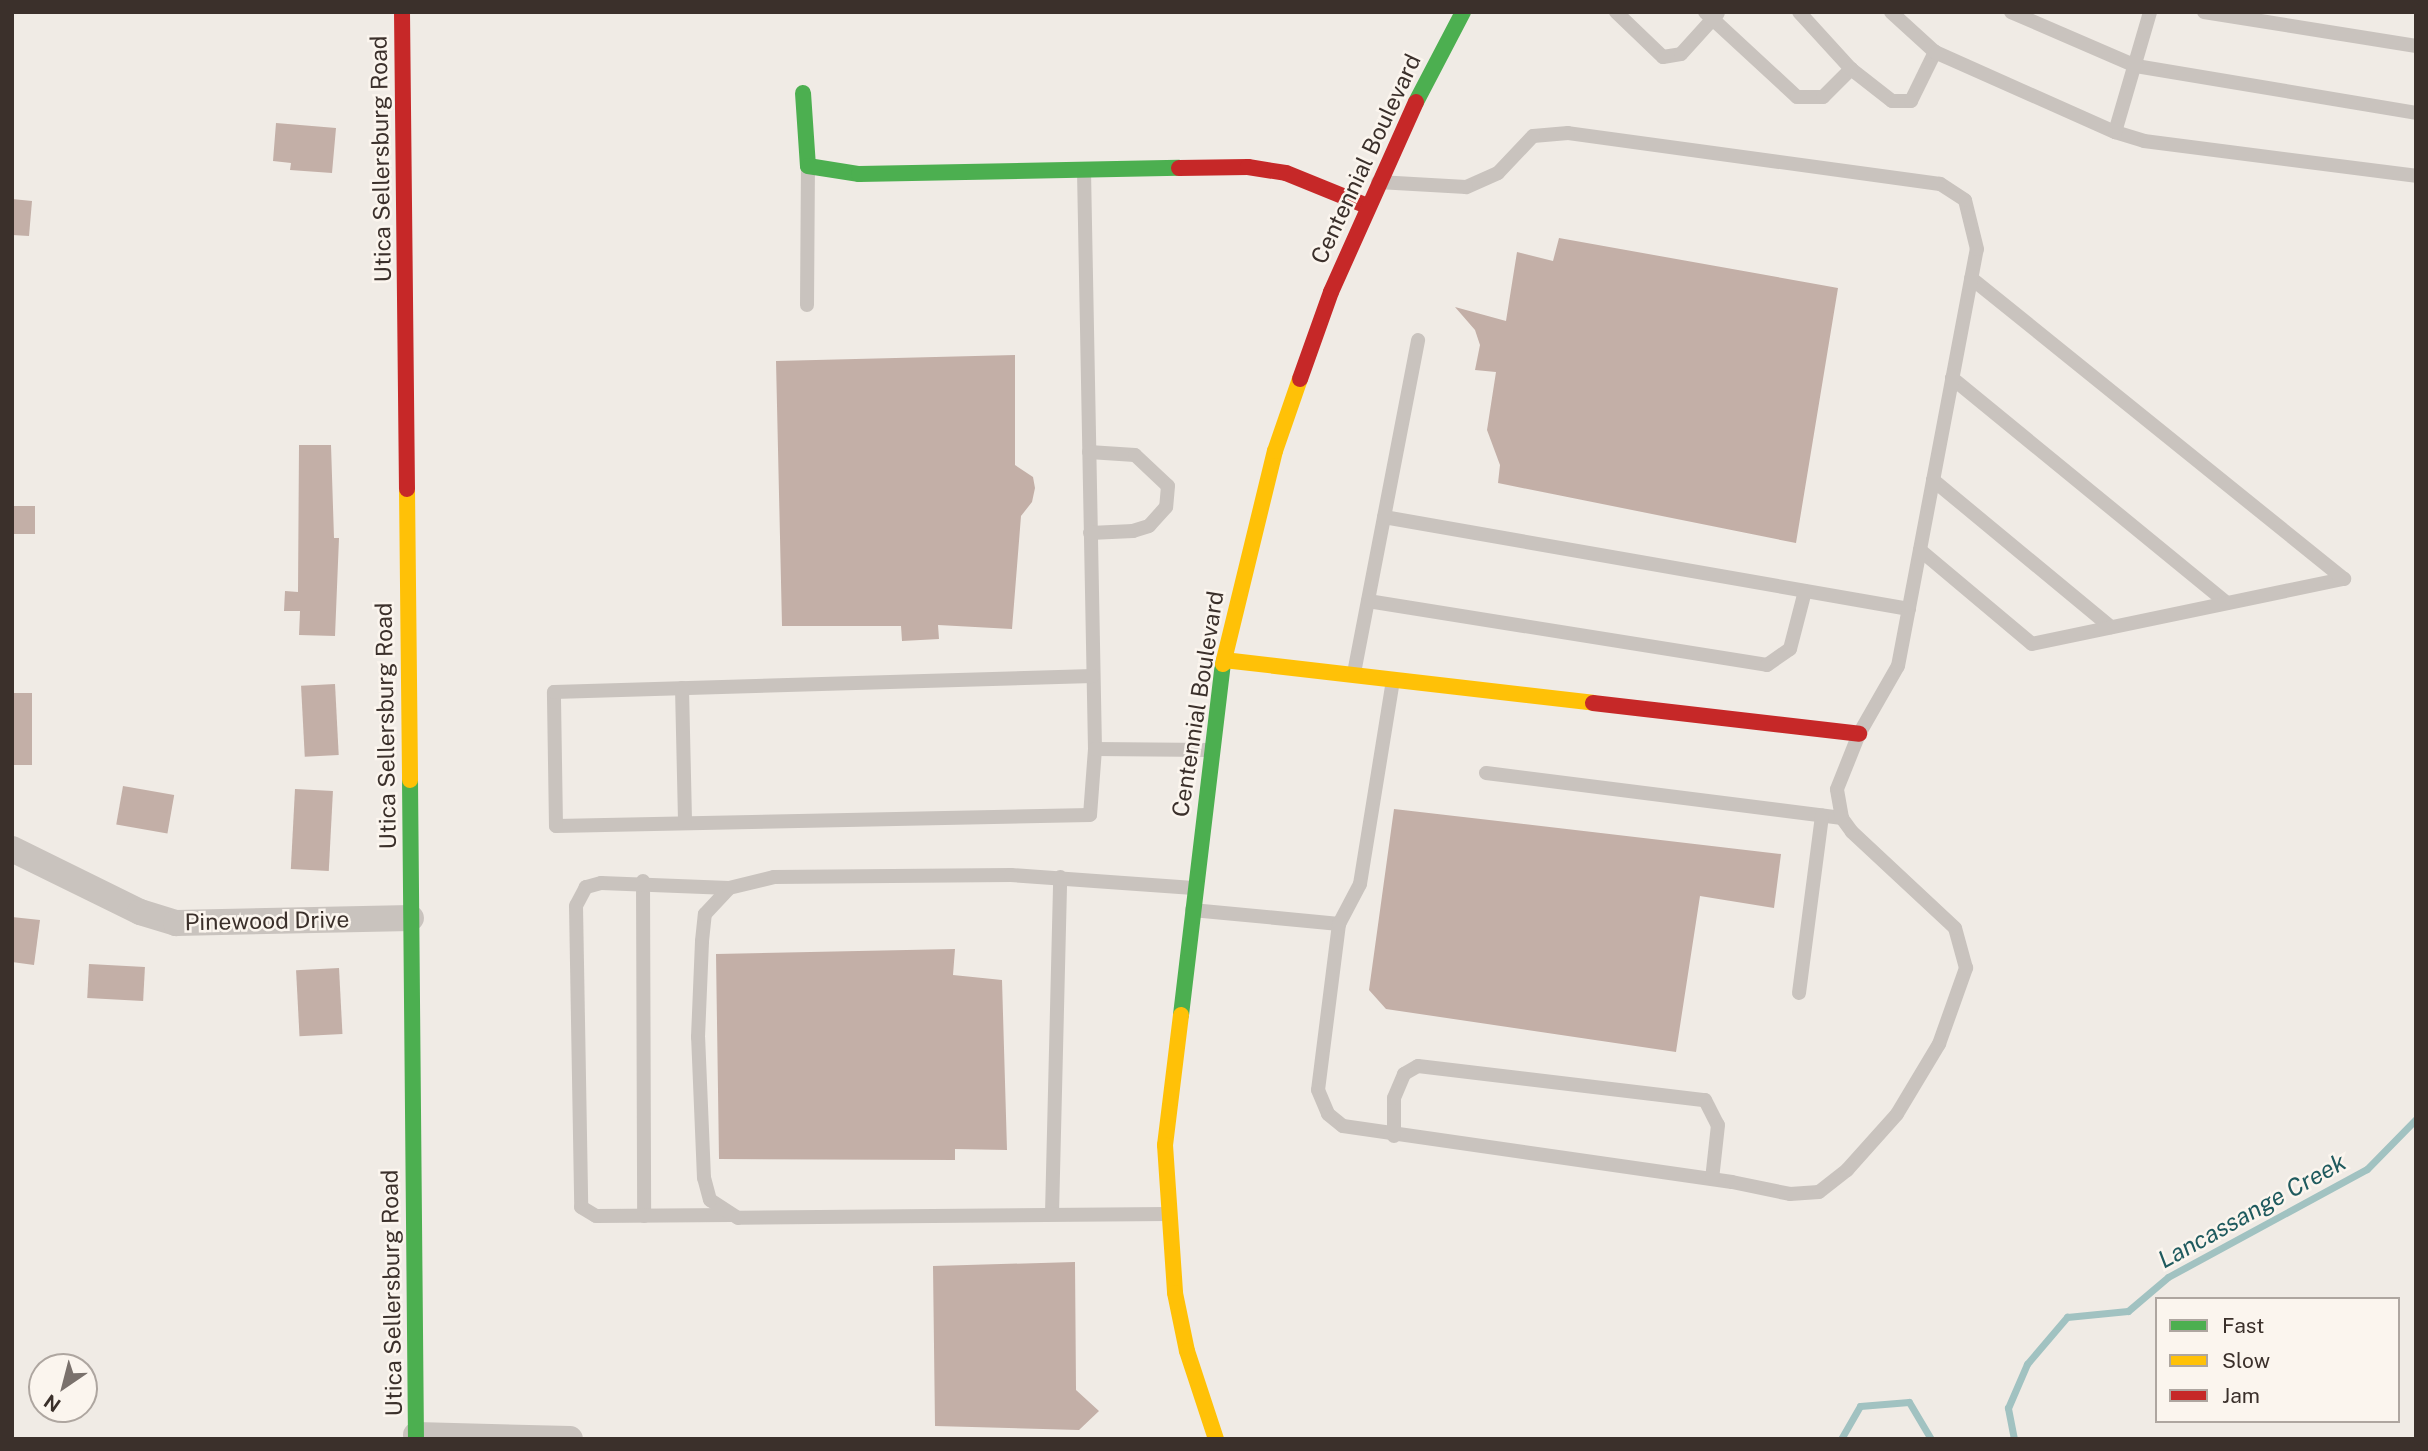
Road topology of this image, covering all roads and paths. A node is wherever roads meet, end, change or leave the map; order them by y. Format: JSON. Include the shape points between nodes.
{"nodes":[{"id":1,"x":402,"y":12,"type":"edge"},
{"id":2,"x":1463,"y":12,"type":"edge"},
{"id":3,"x":1616,"y":12,"type":"edge"},
{"id":4,"x":1799,"y":12,"type":"edge"},
{"id":5,"x":1891,"y":12,"type":"edge"},
{"id":6,"x":2011,"y":12,"type":"edge"},
{"id":7,"x":2150,"y":12,"type":"edge"},
{"id":8,"x":2204,"y":12,"type":"edge"},
{"id":9,"x":1712,"y":15,"type":"edge"},
{"id":10,"x":2416,"y":46,"type":"edge"},
{"id":11,"x":1935,"y":52,"type":"junction"},
{"id":12,"x":2136,"y":66,"type":"junction"},
{"id":13,"x":1851,"y":69,"type":"junction"},
{"id":14,"x":803,"y":93,"type":"dead end"},
{"id":15,"x":2416,"y":113,"type":"edge"},
{"id":16,"x":2115,"y":132,"type":"junction"},
{"id":17,"x":808,"y":166,"type":"junction"},
{"id":18,"x":1084,"y":170,"type":"junction"},
{"id":19,"x":2416,"y":176,"type":"edge"},
{"id":20,"x":1376,"y":182,"type":"junction"},
{"id":21,"x":1365,"y":205,"type":"junction"},
{"id":22,"x":1971,"y":278,"type":"junction"},
{"id":23,"x":807,"y":304,"type":"dead end"},
{"id":24,"x":1418,"y":340,"type":"dead end"},
{"id":25,"x":1952,"y":378,"type":"junction"},
{"id":26,"x":1089,"y":452,"type":"junction"},
{"id":27,"x":1933,"y":480,"type":"junction"},
{"id":28,"x":1384,"y":517,"type":"junction"},
{"id":29,"x":1090,"y":533,"type":"junction"},
{"id":30,"x":1920,"y":550,"type":"junction"},
{"id":31,"x":1805,"y":591,"type":"junction"},
{"id":32,"x":1368,"y":601,"type":"junction"},
{"id":33,"x":2227,"y":603,"type":"junction"},
{"id":34,"x":1909,"y":609,"type":"junction"},
{"id":35,"x":2111,"y":627,"type":"junction"},
{"id":36,"x":1224,"y":660,"type":"junction"},
{"id":37,"x":1353,"y":675,"type":"junction"},
{"id":38,"x":1093,"y":676,"type":"junction"},
{"id":39,"x":1393,"y":680,"type":"junction"},
{"id":40,"x":682,"y":688,"type":"junction"},
{"id":41,"x":1859,"y":734,"type":"junction"},
{"id":42,"x":1095,"y":749,"type":"junction"},
{"id":43,"x":1210,"y":750,"type":"junction"},
{"id":44,"x":1486,"y":773,"type":"dead end"},
{"id":45,"x":1822,"y":815,"type":"junction"},
{"id":46,"x":1842,"y":818,"type":"junction"},
{"id":47,"x":685,"y":821,"type":"junction"},
{"id":48,"x":12,"y":849,"type":"edge"},
{"id":49,"x":1060,"y":877,"type":"junction"},
{"id":50,"x":643,"y":881,"type":"junction"},
{"id":51,"x":729,"y":888,"type":"junction"},
{"id":52,"x":1194,"y":888,"type":"junction"},
{"id":53,"x":1191,"y":910,"type":"junction"},
{"id":54,"x":411,"y":918,"type":"junction"},
{"id":55,"x":1339,"y":924,"type":"junction"},
{"id":56,"x":1799,"y":993,"type":"dead end"},
{"id":57,"x":1394,"y":1136,"type":"junction"},
{"id":58,"x":1712,"y":1179,"type":"junction"},
{"id":59,"x":1052,"y":1214,"type":"junction"},
{"id":60,"x":1167,"y":1214,"type":"junction"},
{"id":61,"x":732,"y":1215,"type":"junction"},
{"id":62,"x":643,"y":1216,"type":"junction"},
{"id":63,"x":416,"y":1437,"type":"edge"},
{"id":64,"x":570,"y":1439,"type":"edge"},
{"id":65,"x":1216,"y":1439,"type":"edge"}],
"edges":[{"from":1,"to":54,"type":"street","name":"Utica Sellersburg Road"},
{"from":2,"to":20,"type":"street","name":"Centennial Boulevard"},
{"from":3,"to":9,"type":"lane","via":[[1663,57],[1681,54]]},
{"from":4,"to":13,"type":"lane"},
{"from":5,"to":11,"type":"lane"},
{"from":6,"to":12,"type":"lane"},
{"from":7,"to":12,"type":"lane"},
{"from":8,"to":10,"type":"lane"},
{"from":9,"to":13,"type":"lane","via":[[1797,97],[1822,97]]},
{"from":11,"to":13,"type":"lane","via":[[1911,101],[1892,101]]},
{"from":11,"to":16,"type":"lane"},
{"from":12,"to":15,"type":"lane"},
{"from":12,"to":16,"type":"lane"},
{"from":14,"to":17,"type":"street"},
{"from":16,"to":19,"type":"lane","via":[[2144,141]]},
{"from":17,"to":18,"type":"street","via":[[859,174]]},
{"from":17,"to":23,"type":"lane"},
{"from":18,"to":21,"type":"street","via":[[1248,167],[1286,173]]},
{"from":18,"to":26,"type":"lane"},
{"from":20,"to":21,"type":"street","name":"Centennial Boulevard"},
{"from":20,"to":22,"type":"lane","via":[[1466,187],[1498,173],[1533,136],[1568,133],[1940,184],[1965,200],[1973,220],[1977,249]]},
{"from":21,"to":36,"type":"street","name":"Centennial Boulevard","via":[[1275,451]]},
{"from":22,"to":25,"type":"lane"},
{"from":22,"to":33,"type":"lane","via":[[2344,579]]},
{"from":24,"to":28,"type":"lane"},
{"from":25,"to":27,"type":"lane"},
{"from":25,"to":33,"type":"lane"},
{"from":26,"to":29,"type":"lane"},
{"from":26,"to":29,"type":"lane","via":[[1135,455],[1168,486],[1166,507],[1149,526]]},
{"from":27,"to":30,"type":"lane"},
{"from":27,"to":35,"type":"lane"},
{"from":28,"to":31,"type":"lane"},
{"from":28,"to":32,"type":"lane"},
{"from":29,"to":38,"type":"lane"},
{"from":30,"to":34,"type":"lane"},
{"from":30,"to":35,"type":"lane","via":[[2032,644]]},
{"from":31,"to":32,"type":"lane","via":[[1790,649],[1768,665]]},
{"from":31,"to":34,"type":"lane"},
{"from":32,"to":37,"type":"lane"},
{"from":33,"to":35,"type":"lane"},
{"from":34,"to":41,"type":"lane","via":[[1898,666]]},
{"from":36,"to":37,"type":"street"},
{"from":36,"to":43,"type":"street","name":"Centennial Boulevard"},
{"from":37,"to":39,"type":"street"},
{"from":38,"to":40,"type":"lane"},
{"from":38,"to":42,"type":"lane"},
{"from":39,"to":41,"type":"street"},
{"from":39,"to":55,"type":"lane","via":[[1360,884]]},
{"from":40,"to":47,"type":"lane"},
{"from":40,"to":47,"type":"lane","via":[[554,692],[556,826]]},
{"from":41,"to":46,"type":"lane","via":[[1838,789]]},
{"from":42,"to":43,"type":"lane"},
{"from":42,"to":47,"type":"lane","via":[[1090,815]]},
{"from":43,"to":52,"type":"street","name":"Centennial Boulevard"},
{"from":44,"to":45,"type":"lane"},
{"from":45,"to":46,"type":"lane"},
{"from":45,"to":56,"type":"lane"},
{"from":46,"to":58,"type":"lane","via":[[1955,928],[1966,968],[1939,1044],[1897,1114],[1847,1170],[1819,1192],[1790,1194]]},
{"from":48,"to":54,"type":"street","name":"Pinewood Drive","via":[[140,912],[176,923]]},
{"from":49,"to":51,"type":"lane","via":[[848,874],[774,877]]},
{"from":49,"to":52,"type":"lane"},
{"from":49,"to":59,"type":"lane"},
{"from":50,"to":51,"type":"lane"},
{"from":50,"to":62,"type":"lane"},
{"from":50,"to":62,"type":"lane","via":[[586,887],[576,906],[581,1207],[596,1216]]},
{"from":51,"to":61,"type":"lane","via":[[705,914],[698,1037],[704,1178],[710,1200]]},
{"from":52,"to":53,"type":"street","name":"Centennial Boulevard"},
{"from":53,"to":55,"type":"lane"},
{"from":53,"to":60,"type":"street","name":"Centennial Boulevard","via":[[1168,1088]]},
{"from":54,"to":63,"type":"street","name":"Utica Sellersburg Road"},
{"from":55,"to":57,"type":"lane","via":[[1318,1090],[1328,1114],[1343,1126]]},
{"from":57,"to":58,"type":"lane"},
{"from":57,"to":58,"type":"lane","via":[[1394,1098],[1404,1074],[1418,1066],[1704,1100],[1718,1125]]},
{"from":59,"to":60,"type":"lane"},
{"from":59,"to":61,"type":"lane","via":[[763,1220]]},
{"from":60,"to":65,"type":"street","name":"Centennial Boulevard","via":[[1182,1328]]},
{"from":61,"to":62,"type":"lane"},
{"from":63,"to":64,"type":"street"}]}
